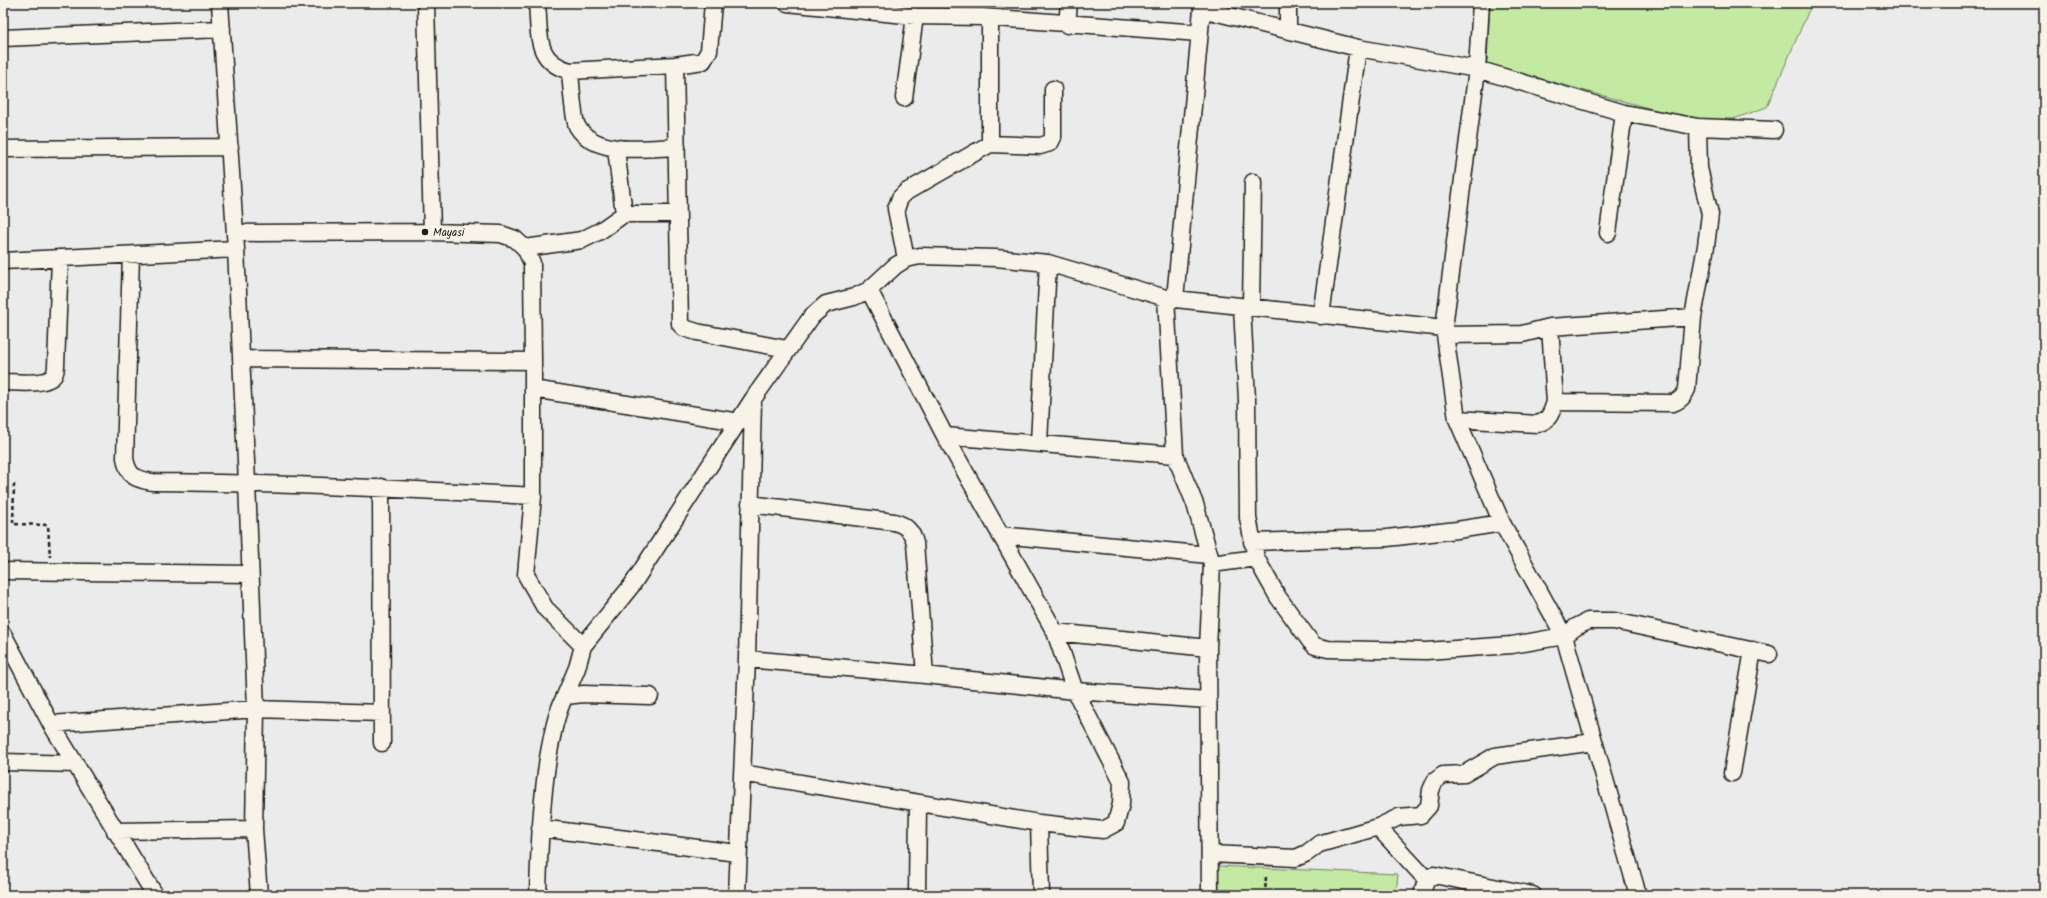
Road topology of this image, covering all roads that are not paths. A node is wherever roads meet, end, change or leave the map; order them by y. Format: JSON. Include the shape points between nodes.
{"nodes":[{"id":1,"x":220,"y":3,"type":"edge"},
{"id":2,"x":426,"y":3,"type":"edge"},
{"id":3,"x":537,"y":3,"type":"edge"},
{"id":4,"x":713,"y":3,"type":"edge"},
{"id":5,"x":787,"y":3,"type":"edge"},
{"id":6,"x":1069,"y":3,"type":"edge"},
{"id":7,"x":1288,"y":3,"type":"edge"},
{"id":8,"x":1480,"y":3,"type":"edge"},
{"id":9,"x":1202,"y":6,"type":"edge"},
{"id":10,"x":985,"y":12,"type":"edge"},
{"id":11,"x":915,"y":16,"type":"junction"},
{"id":12,"x":1067,"y":25,"type":"junction"},
{"id":13,"x":222,"y":29,"type":"junction"},
{"id":14,"x":1288,"y":30,"type":"junction"},
{"id":15,"x":1199,"y":34,"type":"junction"},
{"id":16,"x":3,"y":38,"type":"edge"},
{"id":17,"x":1358,"y":48,"type":"junction"},
{"id":18,"x":675,"y":65,"type":"junction"},
{"id":19,"x":1477,"y":69,"type":"junction"},
{"id":20,"x":570,"y":71,"type":"junction"},
{"id":21,"x":1053,"y":89,"type":"dead end"},
{"id":22,"x":904,"y":98,"type":"dead end"},
{"id":23,"x":1624,"y":113,"type":"junction"},
{"id":24,"x":1698,"y":127,"type":"junction"},
{"id":25,"x":1774,"y":130,"type":"dead end"},
{"id":26,"x":990,"y":144,"type":"junction"},
{"id":27,"x":230,"y":147,"type":"junction"},
{"id":28,"x":677,"y":147,"type":"junction"},
{"id":29,"x":3,"y":149,"type":"edge"},
{"id":30,"x":616,"y":149,"type":"junction"},
{"id":31,"x":1253,"y":182,"type":"dead end"},
{"id":32,"x":624,"y":214,"type":"junction"},
{"id":33,"x":677,"y":214,"type":"junction"},
{"id":34,"x":432,"y":232,"type":"junction"},
{"id":35,"x":1608,"y":232,"type":"dead end"},
{"id":36,"x":236,"y":241,"type":"junction"},
{"id":37,"x":525,"y":248,"type":"junction"},
{"id":38,"x":131,"y":255,"type":"junction"},
{"id":39,"x":60,"y":258,"type":"junction"},
{"id":40,"x":906,"y":259,"type":"junction"},
{"id":41,"x":3,"y":261,"type":"edge"},
{"id":42,"x":1048,"y":263,"type":"junction"},
{"id":43,"x":869,"y":290,"type":"junction"},
{"id":44,"x":1171,"y":299,"type":"junction"},
{"id":45,"x":1246,"y":307,"type":"junction"},
{"id":46,"x":1321,"y":316,"type":"junction"},
{"id":47,"x":1693,"y":317,"type":"junction"},
{"id":48,"x":1550,"y":327,"type":"junction"},
{"id":49,"x":1445,"y":331,"type":"junction"},
{"id":50,"x":787,"y":348,"type":"junction"},
{"id":51,"x":241,"y":359,"type":"junction"},
{"id":52,"x":533,"y":361,"type":"junction"},
{"id":53,"x":3,"y":382,"type":"edge"},
{"id":54,"x":533,"y":389,"type":"junction"},
{"id":55,"x":753,"y":399,"type":"junction"},
{"id":56,"x":1555,"y":402,"type":"junction"},
{"id":57,"x":1457,"y":419,"type":"junction"},
{"id":58,"x":738,"y":422,"type":"junction"},
{"id":59,"x":945,"y":436,"type":"junction"},
{"id":60,"x":1040,"y":443,"type":"junction"},
{"id":61,"x":1174,"y":454,"type":"junction"},
{"id":62,"x":247,"y":483,"type":"junction"},
{"id":63,"x":381,"y":487,"type":"junction"},
{"id":64,"x":533,"y":496,"type":"junction"},
{"id":65,"x":750,"y":504,"type":"junction"},
{"id":66,"x":1502,"y":523,"type":"junction"},
{"id":67,"x":1000,"y":535,"type":"junction"},
{"id":68,"x":1252,"y":542,"type":"junction"},
{"id":69,"x":1256,"y":558,"type":"junction"},
{"id":70,"x":1211,"y":560,"type":"junction"},
{"id":71,"x":3,"y":571,"type":"edge"},
{"id":72,"x":250,"y":574,"type":"junction"},
{"id":73,"x":1054,"y":632,"type":"junction"},
{"id":74,"x":3,"y":634,"type":"edge"},
{"id":75,"x":1564,"y":636,"type":"junction"},
{"id":76,"x":583,"y":646,"type":"junction"},
{"id":77,"x":1208,"y":648,"type":"junction"},
{"id":78,"x":1753,"y":650,"type":"junction"},
{"id":79,"x":1769,"y":654,"type":"dead end"},
{"id":80,"x":746,"y":659,"type":"junction"},
{"id":81,"x":925,"y":675,"type":"junction"},
{"id":82,"x":1075,"y":692,"type":"junction"},
{"id":83,"x":565,"y":696,"type":"junction"},
{"id":84,"x":650,"y":696,"type":"dead end"},
{"id":85,"x":1208,"y":700,"type":"junction"},
{"id":86,"x":256,"y":709,"type":"junction"},
{"id":87,"x":382,"y":713,"type":"junction"},
{"id":88,"x":51,"y":724,"type":"junction"},
{"id":89,"x":1594,"y":742,"type":"junction"},
{"id":90,"x":382,"y":743,"type":"dead end"},
{"id":91,"x":3,"y":762,"type":"edge"},
{"id":92,"x":76,"y":764,"type":"junction"},
{"id":93,"x":742,"y":773,"type":"junction"},
{"id":94,"x":1732,"y":773,"type":"dead end"},
{"id":95,"x":918,"y":804,"type":"junction"},
{"id":96,"x":1039,"y":823,"type":"junction"},
{"id":97,"x":1378,"y":827,"type":"junction"},
{"id":98,"x":540,"y":828,"type":"junction"},
{"id":99,"x":254,"y":829,"type":"junction"},
{"id":100,"x":115,"y":830,"type":"junction"},
{"id":101,"x":737,"y":853,"type":"junction"},
{"id":102,"x":1210,"y":854,"type":"junction"},
{"id":103,"x":1426,"y":879,"type":"junction"},
{"id":104,"x":155,"y":895,"type":"edge"},
{"id":105,"x":259,"y":895,"type":"edge"},
{"id":106,"x":538,"y":895,"type":"edge"},
{"id":107,"x":737,"y":895,"type":"edge"},
{"id":108,"x":917,"y":895,"type":"edge"},
{"id":109,"x":1041,"y":895,"type":"edge"},
{"id":110,"x":1210,"y":895,"type":"edge"},
{"id":111,"x":1422,"y":895,"type":"edge"},
{"id":112,"x":1533,"y":895,"type":"edge"},
{"id":113,"x":1638,"y":895,"type":"edge"}],
"edges":[{"from":1,"to":13,"type":"street"},
{"from":2,"to":34,"type":"street"},
{"from":3,"to":20,"type":"street","via":[[540,47],[546,58],[556,67]]},
{"from":4,"to":18,"type":"street","via":[[707,57],[699,62]]},
{"from":5,"to":11,"type":"street"},
{"from":6,"to":12,"type":"street"},
{"from":7,"to":14,"type":"street"},
{"from":8,"to":19,"type":"street"},
{"from":9,"to":14,"type":"street"},
{"from":9,"to":15,"type":"street"},
{"from":10,"to":11,"type":"street"},
{"from":10,"to":12,"type":"street"},
{"from":10,"to":26,"type":"street"},
{"from":11,"to":22,"type":"street"},
{"from":12,"to":15,"type":"street"},
{"from":13,"to":16,"type":"street"},
{"from":13,"to":27,"type":"street"},
{"from":14,"to":17,"type":"street"},
{"from":15,"to":44,"type":"street"},
{"from":17,"to":19,"type":"street"},
{"from":17,"to":46,"type":"street"},
{"from":18,"to":20,"type":"street"},
{"from":18,"to":28,"type":"street"},
{"from":19,"to":23,"type":"street"},
{"from":19,"to":49,"type":"street"},
{"from":20,"to":30,"type":"street","via":[[576,124],[594,141]]},
{"from":21,"to":26,"type":"street","via":[[1053,137],[1050,143],[1040,146]]},
{"from":23,"to":24,"type":"street"},
{"from":23,"to":35,"type":"street"},
{"from":24,"to":25,"type":"street"},
{"from":24,"to":47,"type":"street","via":[[1700,168],[1710,214]]},
{"from":26,"to":40,"type":"street","via":[[906,192],[900,198],[896,209]]},
{"from":27,"to":29,"type":"street"},
{"from":27,"to":36,"type":"street"},
{"from":28,"to":30,"type":"street"},
{"from":28,"to":33,"type":"street"},
{"from":30,"to":32,"type":"street"},
{"from":31,"to":45,"type":"street"},
{"from":32,"to":33,"type":"street"},
{"from":32,"to":37,"type":"street","via":[[582,240]]},
{"from":33,"to":50,"type":"street","via":[[680,324],[697,332]]},
{"from":34,"to":36,"type":"street"},
{"from":34,"to":37,"type":"street","via":[[501,234],[515,239]]},
{"from":36,"to":38,"type":"street"},
{"from":36,"to":51,"type":"street"},
{"from":37,"to":52,"type":"street","via":[[532,263]]},
{"from":38,"to":39,"type":"street"},
{"from":38,"to":62,"type":"street","via":[[126,468],[138,479],[152,482]]},
{"from":39,"to":41,"type":"street"},
{"from":39,"to":53,"type":"street","via":[[54,375],[40,382]]},
{"from":40,"to":42,"type":"street","via":[[920,256],[996,258]]},
{"from":40,"to":43,"type":"street"},
{"from":42,"to":44,"type":"street"},
{"from":42,"to":60,"type":"street"},
{"from":43,"to":50,"type":"street","via":[[854,297],[826,304],[818,310]]},
{"from":43,"to":59,"type":"street"},
{"from":44,"to":45,"type":"street"},
{"from":44,"to":61,"type":"street"},
{"from":45,"to":46,"type":"street"},
{"from":45,"to":68,"type":"street","via":[[1248,518]]},
{"from":46,"to":49,"type":"street"},
{"from":47,"to":48,"type":"street"},
{"from":47,"to":56,"type":"street","via":[[1687,389],[1680,400],[1674,403]]},
{"from":48,"to":49,"type":"street","via":[[1522,334]]},
{"from":48,"to":56,"type":"street"},
{"from":49,"to":57,"type":"street"},
{"from":50,"to":55,"type":"street"},
{"from":51,"to":52,"type":"street"},
{"from":51,"to":62,"type":"street"},
{"from":52,"to":54,"type":"street"},
{"from":54,"to":58,"type":"street"},
{"from":54,"to":64,"type":"street"},
{"from":55,"to":58,"type":"street"},
{"from":55,"to":65,"type":"street"},
{"from":56,"to":57,"type":"street","via":[[1550,418],[1537,424]]},
{"from":57,"to":66,"type":"street"},
{"from":58,"to":76,"type":"street","via":[[632,585]]},
{"from":59,"to":60,"type":"street"},
{"from":59,"to":67,"type":"street"},
{"from":60,"to":61,"type":"street"},
{"from":61,"to":70,"type":"street","via":[[1195,504]]},
{"from":62,"to":63,"type":"street"},
{"from":62,"to":72,"type":"street"},
{"from":63,"to":64,"type":"street"},
{"from":63,"to":87,"type":"street"},
{"from":64,"to":76,"type":"street","via":[[526,575],[545,608]]},
{"from":65,"to":80,"type":"street"},
{"from":65,"to":81,"type":"street","via":[[894,522],[909,529],[913,535],[915,548]]},
{"from":66,"to":68,"type":"street","via":[[1387,538]]},
{"from":66,"to":75,"type":"street"},
{"from":67,"to":70,"type":"street"},
{"from":67,"to":73,"type":"street"},
{"from":68,"to":69,"type":"street"},
{"from":69,"to":70,"type":"street"},
{"from":69,"to":75,"type":"street","via":[[1300,629],[1320,648],[1472,649]]},
{"from":70,"to":77,"type":"street"},
{"from":71,"to":72,"type":"street"},
{"from":72,"to":86,"type":"street"},
{"from":73,"to":77,"type":"street"},
{"from":73,"to":82,"type":"street"},
{"from":74,"to":88,"type":"street"},
{"from":75,"to":78,"type":"street","via":[[1588,621],[1614,621]]},
{"from":75,"to":89,"type":"street"},
{"from":76,"to":83,"type":"street"},
{"from":77,"to":85,"type":"street"},
{"from":78,"to":79,"type":"street"},
{"from":78,"to":94,"type":"street"},
{"from":80,"to":81,"type":"street"},
{"from":80,"to":93,"type":"street"},
{"from":81,"to":82,"type":"street"},
{"from":82,"to":85,"type":"street"},
{"from":82,"to":96,"type":"street","via":[[1122,782],[1121,804],[1116,823],[1103,830]]},
{"from":83,"to":84,"type":"street"},
{"from":83,"to":98,"type":"street","via":[[551,741]]},
{"from":85,"to":102,"type":"street"},
{"from":86,"to":87,"type":"street"},
{"from":86,"to":88,"type":"street"},
{"from":86,"to":99,"type":"street"},
{"from":87,"to":90,"type":"street"},
{"from":88,"to":92,"type":"street"},
{"from":89,"to":97,"type":"street","via":[[1495,756],[1464,774],[1443,775],[1435,781],[1429,806],[1421,815],[1399,817]]},
{"from":89,"to":113,"type":"street"},
{"from":91,"to":92,"type":"street"},
{"from":92,"to":100,"type":"street"},
{"from":93,"to":95,"type":"street"},
{"from":93,"to":101,"type":"street"},
{"from":95,"to":96,"type":"street"},
{"from":95,"to":108,"type":"street"},
{"from":96,"to":109,"type":"street"},
{"from":97,"to":102,"type":"street","via":[[1319,844],[1296,858]]},
{"from":97,"to":103,"type":"street"},
{"from":98,"to":101,"type":"street"},
{"from":98,"to":106,"type":"street"},
{"from":99,"to":100,"type":"street"},
{"from":99,"to":105,"type":"street"},
{"from":100,"to":104,"type":"street"},
{"from":101,"to":107,"type":"street"},
{"from":102,"to":110,"type":"street"},
{"from":103,"to":111,"type":"street"},
{"from":103,"to":112,"type":"street","via":[[1434,875]]}]}
